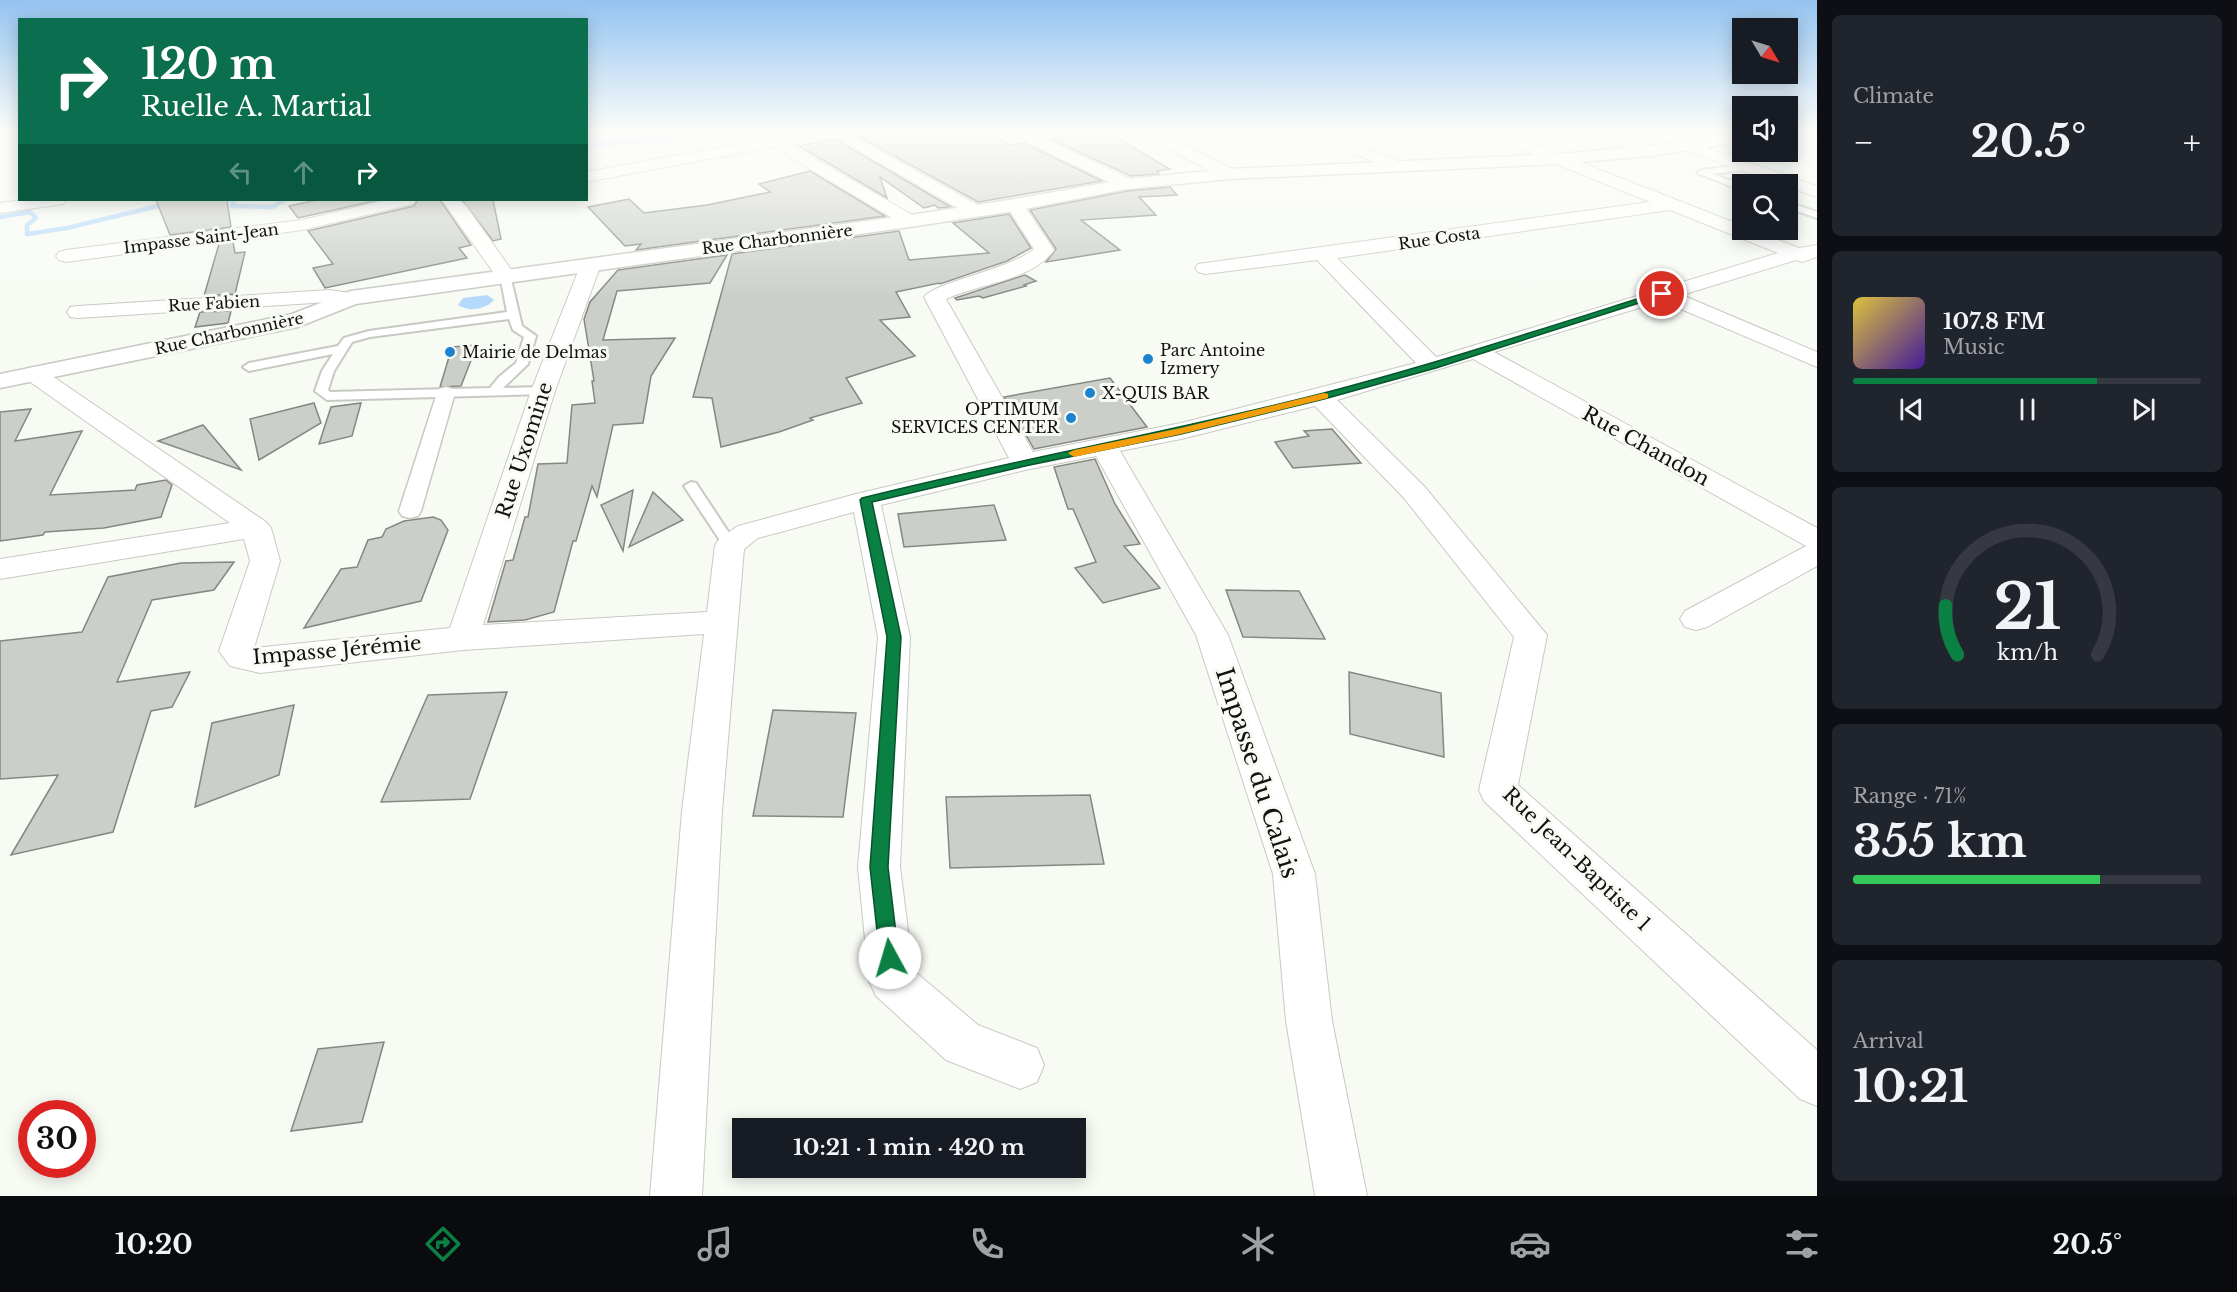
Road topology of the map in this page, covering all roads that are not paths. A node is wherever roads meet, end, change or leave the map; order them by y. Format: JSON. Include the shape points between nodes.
{"nodes":[{"id":1,"x":855,"y":189,"type":"edge"},
{"id":2,"x":936,"y":189,"type":"edge"},
{"id":3,"x":1102,"y":189,"type":"edge"},
{"id":4,"x":1634,"y":189,"type":"edge"},
{"id":5,"x":18,"y":190,"type":"edge"},
{"id":6,"x":49,"y":201,"type":"edge"},
{"id":7,"x":403,"y":201,"type":"edge"},
{"id":8,"x":451,"y":201,"type":"edge"},
{"id":9,"x":1672,"y":204,"type":"junction"},
{"id":10,"x":1015,"y":206,"type":"junction"},
{"id":11,"x":4,"y":207,"type":"edge"},
{"id":12,"x":1798,"y":208,"type":"edge"},
{"id":13,"x":974,"y":210,"type":"junction"},
{"id":14,"x":1817,"y":215,"type":"edge"},
{"id":15,"x":909,"y":221,"type":"junction"},
{"id":16,"x":1322,"y":254,"type":"junction"},
{"id":17,"x":66,"y":256,"type":"dead end"},
{"id":18,"x":1810,"y":256,"type":"edge"},
{"id":19,"x":591,"y":264,"type":"junction"},
{"id":20,"x":1205,"y":268,"type":"dead end"},
{"id":21,"x":505,"y":275,"type":"junction"},
{"id":22,"x":1662,"y":294,"type":"junction"},
{"id":23,"x":351,"y":298,"type":"junction"},
{"id":24,"x":78,"y":312,"type":"dead end"},
{"id":25,"x":513,"y":315,"type":"junction"},
{"id":26,"x":342,"y":349,"type":"junction"},
{"id":27,"x":1475,"y":351,"type":"junction"},
{"id":28,"x":1817,"y":360,"type":"edge"},
{"id":29,"x":1432,"y":366,"type":"junction"},
{"id":30,"x":249,"y":367,"type":"dead end"},
{"id":31,"x":34,"y":374,"type":"junction"},
{"id":32,"x":0,"y":381,"type":"edge"},
{"id":33,"x":543,"y":391,"type":"junction"},
{"id":34,"x":494,"y":392,"type":"junction"},
{"id":35,"x":446,"y":393,"type":"junction"},
{"id":36,"x":1320,"y":397,"type":"junction"},
{"id":37,"x":1105,"y":448,"type":"junction"},
{"id":38,"x":1025,"y":462,"type":"junction"},
{"id":39,"x":691,"y":486,"type":"dead end"},
{"id":40,"x":866,"y":500,"type":"junction"},
{"id":41,"x":410,"y":511,"type":"dead end"},
{"id":42,"x":256,"y":528,"type":"junction"},
{"id":43,"x":1817,"y":540,"type":"edge"},
{"id":44,"x":730,"y":545,"type":"junction"},
{"id":45,"x":1817,"y":553,"type":"edge"},
{"id":46,"x":0,"y":569,"type":"edge"},
{"id":47,"x":1696,"y":619,"type":"dead end"},
{"id":48,"x":721,"y":622,"type":"junction"},
{"id":49,"x":463,"y":638,"type":"junction"},
{"id":50,"x":1020,"y":1065,"type":"dead end"},
{"id":51,"x":1817,"y":1082,"type":"edge"},
{"id":52,"x":676,"y":1196,"type":"edge"},
{"id":53,"x":1341,"y":1196,"type":"edge"}],
"edges":[{"from":1,"to":15,"type":"street"},
{"from":2,"to":13,"type":"street"},
{"from":3,"to":10,"type":"street","name":"Rue Charbonnière"},
{"from":4,"to":9,"type":"street"},
{"from":5,"to":11,"type":"street"},
{"from":6,"to":11,"type":"street"},
{"from":7,"to":17,"type":"street","name":"Impasse Saint-Jean","via":[[302,225]]},
{"from":8,"to":21,"type":"street"},
{"from":9,"to":16,"type":"street","name":"Rue Costa"},
{"from":9,"to":18,"type":"street"},
{"from":10,"to":13,"type":"street","name":"Rue Charbonnière"},
{"from":10,"to":38,"type":"street","via":[[1044,250],[1025,264],[934,297]]},
{"from":12,"to":14,"type":"lane"},
{"from":13,"to":15,"type":"street","name":"Rue Charbonnière"},
{"from":15,"to":19,"type":"street","name":"Rue Charbonnière"},
{"from":16,"to":20,"type":"street","name":"Rue Costa"},
{"from":16,"to":29,"type":"street"},
{"from":18,"to":22,"type":"street"},
{"from":19,"to":21,"type":"street","name":"Rue Charbonnière"},
{"from":19,"to":33,"type":"street","name":"Rue Uxomine"},
{"from":21,"to":23,"type":"street","name":"Rue Charbonnière"},
{"from":21,"to":25,"type":"lane"},
{"from":22,"to":27,"type":"street"},
{"from":22,"to":28,"type":"street"},
{"from":23,"to":24,"type":"street","name":"Rue Fabien","via":[[329,296]]},
{"from":23,"to":31,"type":"street","name":"Rue Charbonnière","via":[[298,320]]},
{"from":25,"to":26,"type":"lane","via":[[369,334],[348,340]]},
{"from":25,"to":34,"type":"lane","via":[[517,328],[530,336],[522,364]]},
{"from":26,"to":30,"type":"lane"},
{"from":26,"to":35,"type":"lane","via":[[321,392],[327,396]]},
{"from":27,"to":29,"type":"street"},
{"from":27,"to":43,"type":"street","name":"Rue Chandon"},
{"from":29,"to":36,"type":"street"},
{"from":31,"to":32,"type":"street","name":"Rue Charbonnière"},
{"from":31,"to":42,"type":"street"},
{"from":33,"to":34,"type":"lane"},
{"from":33,"to":49,"type":"street","name":"Rue Uxomine"},
{"from":34,"to":35,"type":"lane"},
{"from":35,"to":41,"type":"street"},
{"from":36,"to":37,"type":"street"},
{"from":36,"to":51,"type":"street","name":"Rue Jean-Baptiste 1","via":[[1414,492],[1531,635],[1498,790]]},
{"from":37,"to":38,"type":"street"},
{"from":37,"to":53,"type":"street","name":"Impasse du Calais","via":[[1212,635],[1294,874],[1309,1021]]},
{"from":38,"to":40,"type":"street"},
{"from":39,"to":44,"type":"lane"},
{"from":40,"to":44,"type":"street","via":[[748,532]]},
{"from":40,"to":50,"type":"street","via":[[894,637],[879,867],[892,981],[963,1043]]},
{"from":42,"to":46,"type":"street"},
{"from":42,"to":49,"type":"street","name":"Impasse Jérémie","via":[[265,561],[236,651],[242,658],[260,661]]},
{"from":44,"to":48,"type":"street"},
{"from":45,"to":47,"type":"street"},
{"from":48,"to":49,"type":"street","name":"Impasse Jérémie"},
{"from":48,"to":52,"type":"street","via":[[702,811]]}]}
